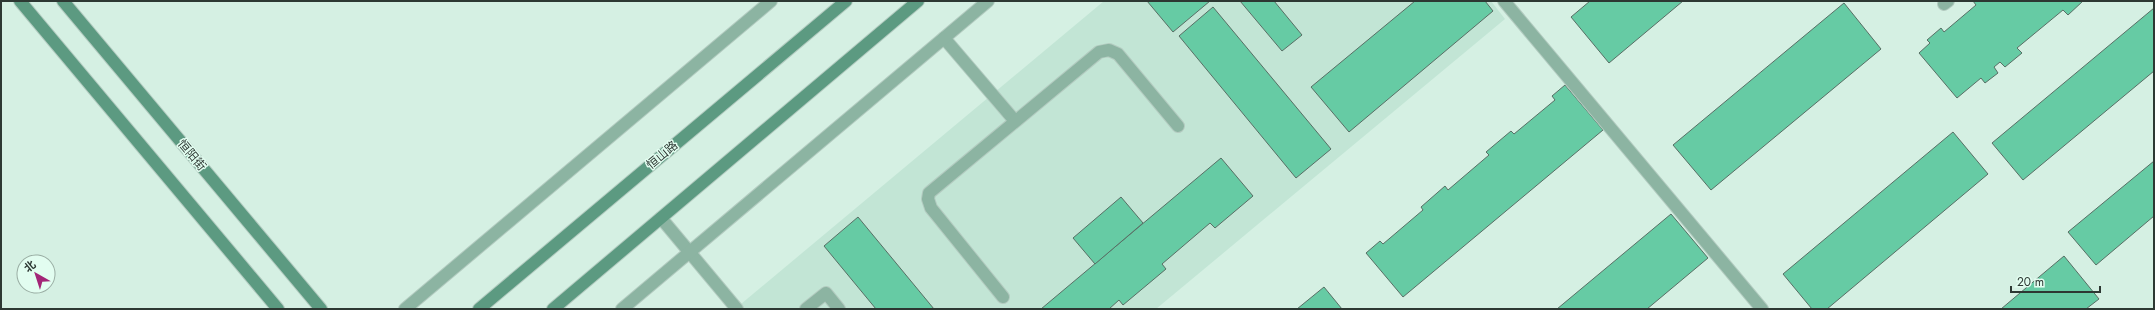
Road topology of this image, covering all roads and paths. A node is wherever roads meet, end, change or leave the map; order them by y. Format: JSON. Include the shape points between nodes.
{"nodes":[{"id":1,"x":20,"y":1,"type":"edge"},
{"id":2,"x":62,"y":1,"type":"edge"},
{"id":3,"x":771,"y":1,"type":"edge"},
{"id":4,"x":846,"y":1,"type":"edge"},
{"id":5,"x":918,"y":1,"type":"edge"},
{"id":6,"x":988,"y":1,"type":"edge"},
{"id":7,"x":1504,"y":1,"type":"edge"},
{"id":8,"x":944,"y":38,"type":"junction"},
{"id":9,"x":1015,"y":121,"type":"junction"},
{"id":10,"x":1178,"y":126,"type":"dead end"},
{"id":11,"x":661,"y":218,"type":"junction"},
{"id":12,"x":689,"y":253,"type":"junction"},
{"id":13,"x":1003,"y":297,"type":"dead end"},
{"id":14,"x":278,"y":309,"type":"edge"},
{"id":15,"x":321,"y":309,"type":"edge"},
{"id":16,"x":405,"y":309,"type":"edge"},
{"id":17,"x":479,"y":309,"type":"edge"},
{"id":18,"x":553,"y":309,"type":"edge"},
{"id":19,"x":622,"y":309,"type":"edge"},
{"id":20,"x":737,"y":309,"type":"edge"},
{"id":21,"x":806,"y":309,"type":"edge"},
{"id":22,"x":839,"y":309,"type":"edge"},
{"id":23,"x":1762,"y":309,"type":"edge"}],
"edges":[{"from":1,"to":14,"type":"main road"},
{"from":2,"to":15,"type":"main road","name":"恒阳街"},
{"from":3,"to":16,"type":"street"},
{"from":4,"to":17,"type":"main road","name":"恒山路"},
{"from":5,"to":11,"type":"main road"},
{"from":6,"to":8,"type":"street"},
{"from":7,"to":23,"type":"street"},
{"from":8,"to":9,"type":"street"},
{"from":8,"to":12,"type":"street"},
{"from":9,"to":10,"type":"street","via":[[1099,52],[1109,50],[1118,54]]},
{"from":9,"to":13,"type":"street","via":[[929,193],[928,199],[931,208]]},
{"from":11,"to":12,"type":"street"},
{"from":11,"to":18,"type":"main road"},
{"from":12,"to":19,"type":"street"},
{"from":12,"to":20,"type":"street"},
{"from":21,"to":22,"type":"street","via":[[826,293]]}]}
